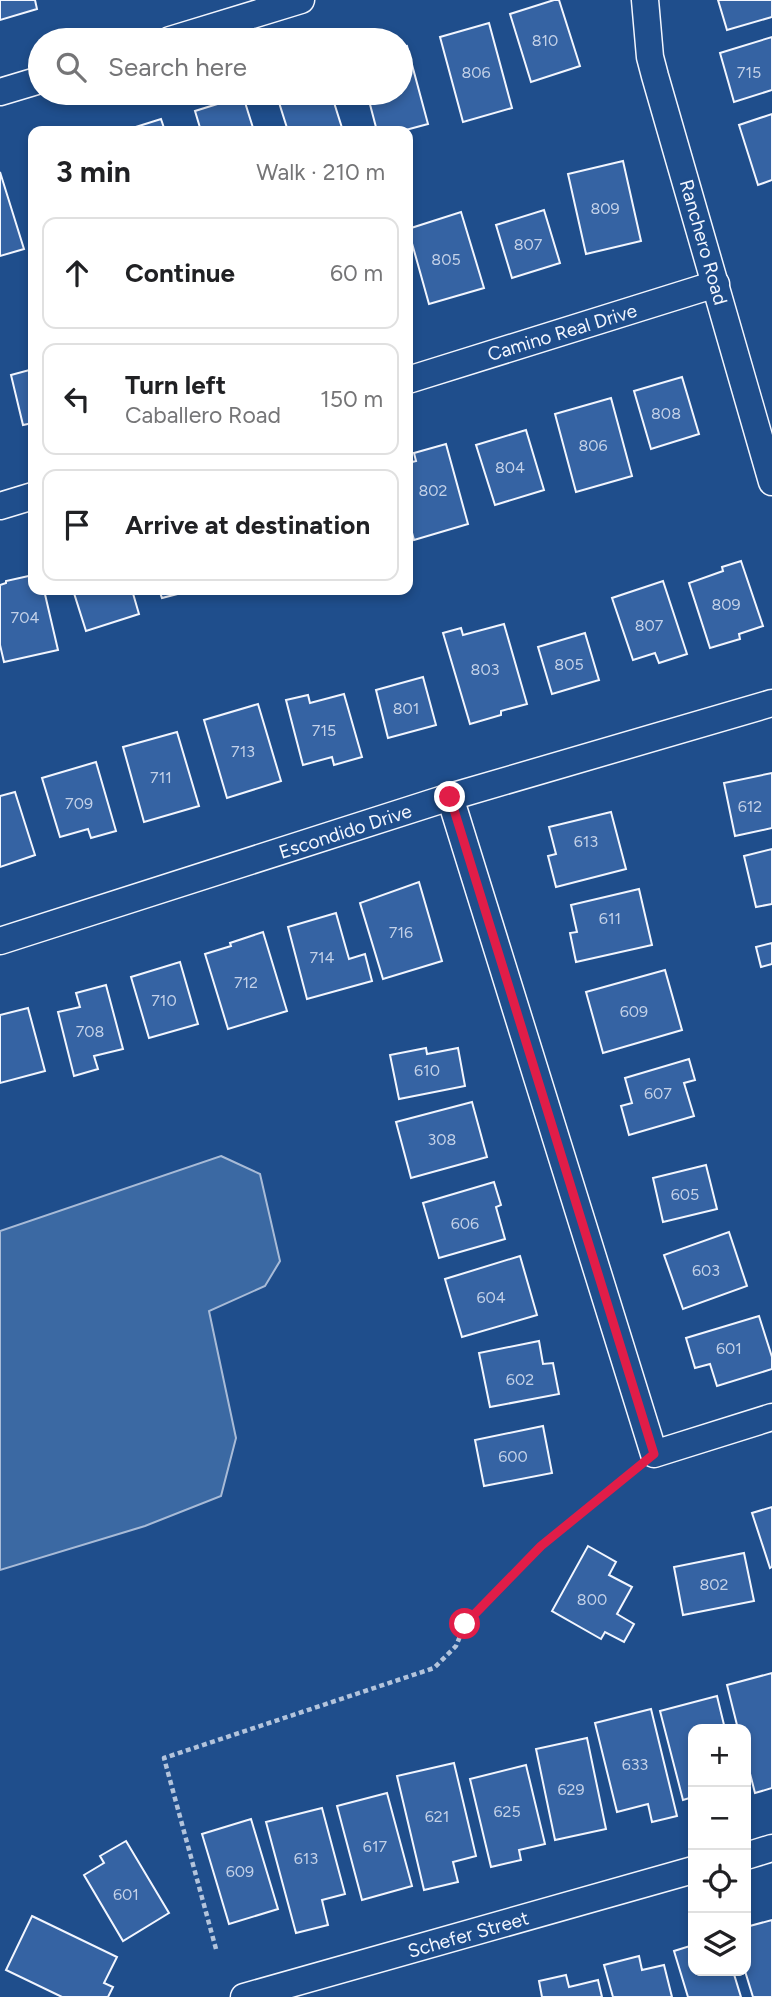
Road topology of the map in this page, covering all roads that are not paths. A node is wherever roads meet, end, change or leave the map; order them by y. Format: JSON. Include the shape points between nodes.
{"nodes":[{"id":1,"x":301,"y":0,"type":"edge"},
{"id":2,"x":645,"y":0,"type":"edge"},
{"id":3,"x":209,"y":28,"type":"edge"},
{"id":4,"x":28,"y":84,"type":"edge"},
{"id":5,"x":0,"y":92,"type":"edge"},
{"id":6,"x":716,"y":284,"type":"junction"},
{"id":7,"x":413,"y":378,"type":"edge"},
{"id":8,"x":772,"y":482,"type":"edge"},
{"id":9,"x":28,"y":498,"type":"edge"},
{"id":10,"x":0,"y":506,"type":"edge"},
{"id":11,"x":772,"y":703,"type":"edge"},
{"id":12,"x":450,"y":797,"type":"junction"},
{"id":13,"x":0,"y":941,"type":"edge"},
{"id":14,"x":772,"y":1416,"type":"edge"},
{"id":15,"x":772,"y":1848,"type":"edge"},
{"id":16,"x":751,"y":1854,"type":"edge"},
{"id":17,"x":688,"y":1871,"type":"edge"},
{"id":18,"x":244,"y":1997,"type":"edge"}],
"edges":[{"from":1,"to":3,"type":"street"},
{"from":2,"to":6,"type":"street","name":"Ranchero Road","via":[[650,57]]},
{"from":4,"to":5,"type":"street"},
{"from":6,"to":7,"type":"street","name":"Camino Real Drive"},
{"from":6,"to":8,"type":"street","name":"Ranchero Road"},
{"from":9,"to":10,"type":"street"},
{"from":11,"to":12,"type":"street","name":"Escondido Drive"},
{"from":12,"to":13,"type":"street","name":"Escondido Drive"},
{"from":12,"to":14,"type":"street","via":[[654,1454]]},
{"from":15,"to":16,"type":"street"},
{"from":17,"to":18,"type":"street","name":"Schefer Street"}]}
